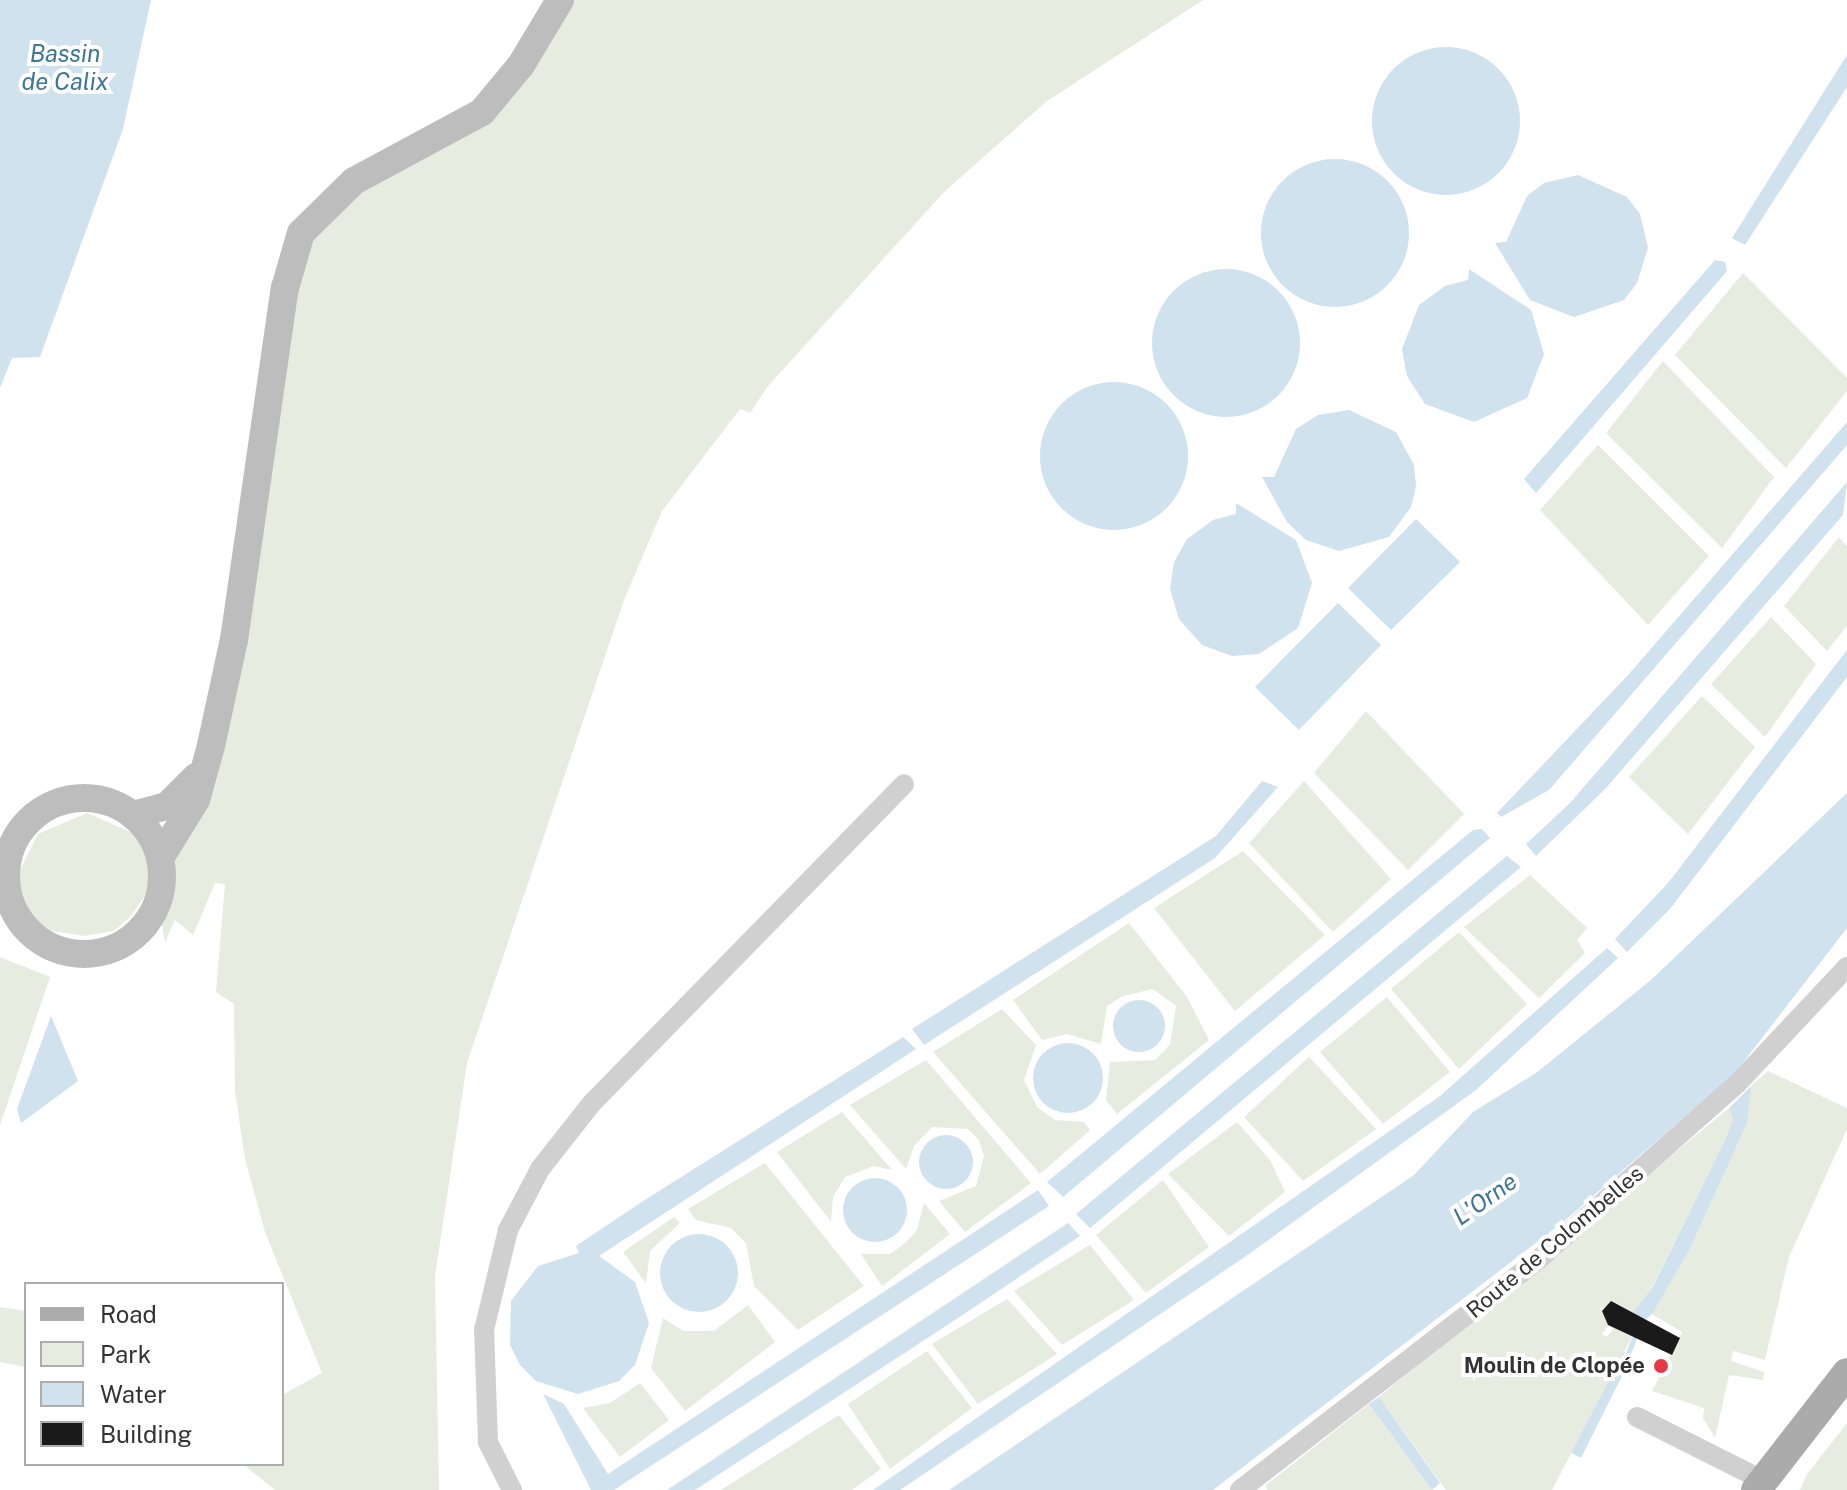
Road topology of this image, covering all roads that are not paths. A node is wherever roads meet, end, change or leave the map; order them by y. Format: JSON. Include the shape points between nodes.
{"nodes":[{"id":1,"x":560,"y":0,"type":"edge"},
{"id":2,"x":207,"y":759,"type":"junction"},
{"id":3,"x":904,"y":784,"type":"dead end"},
{"id":4,"x":133,"y":815,"type":"junction"},
{"id":5,"x":160,"y":858,"type":"junction"},
{"id":6,"x":3,"y":867,"type":"edge"},
{"id":7,"x":11,"y":924,"type":"edge"},
{"id":8,"x":1847,"y":967,"type":"edge"},
{"id":9,"x":1847,"y":1373,"type":"edge"},
{"id":10,"x":1847,"y":1399,"type":"edge"},
{"id":11,"x":1637,"y":1417,"type":"dead end"},
{"id":12,"x":1766,"y":1487,"type":"edge"},
{"id":13,"x":512,"y":1490,"type":"edge"},
{"id":14,"x":1240,"y":1490,"type":"edge"}],
"edges":[{"from":1,"to":2,"type":"street","via":[[521,65],[482,112],[354,181],[301,233],[285,288],[234,640]]},
{"from":2,"to":4,"type":"street","via":[[189,790],[167,806]]},
{"from":2,"to":5,"type":"street","via":[[196,800]]},
{"from":3,"to":13,"type":"street","via":[[592,1103],[540,1169],[508,1230],[484,1330],[488,1442]]},
{"from":4,"to":5,"type":"street"},
{"from":4,"to":6,"type":"street","via":[[105,800],[62,801],[29,820]]},
{"from":5,"to":7,"type":"street","via":[[161,888],[151,916],[118,946],[74,953]]},
{"from":6,"to":7,"type":"street"},
{"from":8,"to":14,"type":"street","name":"Route de Colombelles","via":[[1737,1084],[1550,1249]]},
{"from":9,"to":12,"type":"main road"},
{"from":10,"to":12,"type":"main road"},
{"from":11,"to":12,"type":"street"}]}
